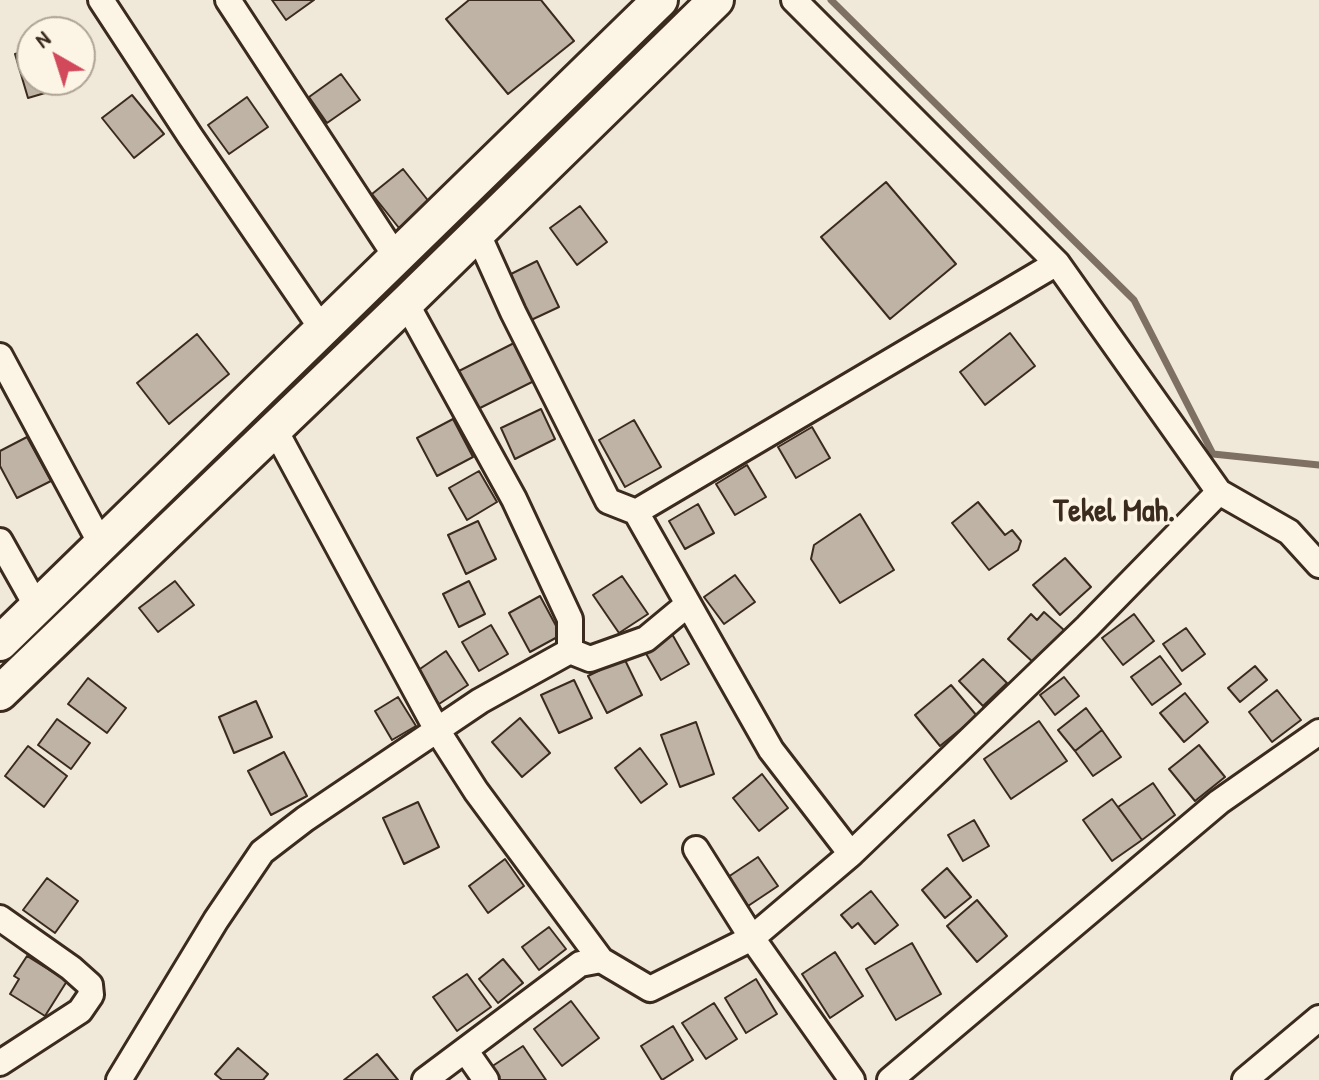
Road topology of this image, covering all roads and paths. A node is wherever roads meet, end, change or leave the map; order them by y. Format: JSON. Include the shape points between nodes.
{"nodes":[{"id":1,"x":101,"y":0,"type":"edge"},
{"id":2,"x":228,"y":0,"type":"edge"},
{"id":3,"x":660,"y":0,"type":"edge"},
{"id":4,"x":716,"y":0,"type":"edge"},
{"id":5,"x":794,"y":0,"type":"edge"},
{"id":6,"x":477,"y":232,"type":"junction"},
{"id":7,"x":396,"y":257,"type":"junction"},
{"id":8,"x":1057,"y":263,"type":"junction"},
{"id":9,"x":406,"y":303,"type":"junction"},
{"id":10,"x":322,"y":329,"type":"junction"},
{"id":11,"x":0,"y":356,"type":"edge"},
{"id":12,"x":274,"y":428,"type":"junction"},
{"id":13,"x":1219,"y":492,"type":"junction"},
{"id":14,"x":636,"y":512,"type":"junction"},
{"id":15,"x":0,"y":541,"type":"edge"},
{"id":16,"x":101,"y":544,"type":"junction"},
{"id":17,"x":1319,"y":565,"type":"edge"},
{"id":18,"x":687,"y":605,"type":"junction"},
{"id":19,"x":37,"y":607,"type":"junction"},
{"id":20,"x":0,"y":643,"type":"edge"},
{"id":21,"x":570,"y":651,"type":"junction"},
{"id":22,"x":0,"y":693,"type":"edge"},
{"id":23,"x":437,"y":730,"type":"junction"},
{"id":24,"x":1319,"y":732,"type":"edge"},
{"id":25,"x":696,"y":849,"type":"dead end"},
{"id":26,"x":851,"y":854,"type":"junction"},
{"id":27,"x":0,"y":918,"type":"edge"},
{"id":28,"x":752,"y":938,"type":"junction"},
{"id":29,"x":601,"y":960,"type":"junction"},
{"id":30,"x":1319,"y":1018,"type":"edge"},
{"id":31,"x":465,"y":1050,"type":"junction"},
{"id":32,"x":0,"y":1063,"type":"edge"},
{"id":33,"x":900,"y":1076,"type":"edge"},
{"id":34,"x":119,"y":1080,"type":"edge"},
{"id":35,"x":425,"y":1080,"type":"edge"},
{"id":36,"x":486,"y":1080,"type":"edge"},
{"id":37,"x":852,"y":1080,"type":"edge"},
{"id":38,"x":1245,"y":1080,"type":"edge"}],
"edges":[{"from":1,"to":10,"type":"street"},
{"from":2,"to":7,"type":"street"},
{"from":3,"to":7,"type":"main road"},
{"from":4,"to":6,"type":"main road"},
{"from":5,"to":8,"type":"street"},
{"from":6,"to":9,"type":"main road"},
{"from":6,"to":14,"type":"street","via":[[608,501]]},
{"from":7,"to":10,"type":"main road"},
{"from":8,"to":13,"type":"street"},
{"from":8,"to":14,"type":"street"},
{"from":9,"to":12,"type":"main road"},
{"from":9,"to":21,"type":"street","via":[[520,513],[570,619]]},
{"from":10,"to":16,"type":"main road"},
{"from":11,"to":16,"type":"street"},
{"from":12,"to":22,"type":"main road"},
{"from":12,"to":23,"type":"street"},
{"from":13,"to":17,"type":"street","via":[[1289,532]]},
{"from":13,"to":26,"type":"street"},
{"from":14,"to":18,"type":"street"},
{"from":15,"to":19,"type":"street"},
{"from":16,"to":19,"type":"main road"},
{"from":18,"to":21,"type":"street","via":[[646,639],[590,659]]},
{"from":18,"to":26,"type":"street","via":[[771,750]]},
{"from":19,"to":20,"type":"main road"},
{"from":21,"to":23,"type":"street"},
{"from":23,"to":29,"type":"street"},
{"from":23,"to":34,"type":"street","via":[[262,852]]},
{"from":24,"to":33,"type":"street","via":[[1219,802]]},
{"from":25,"to":28,"type":"street"},
{"from":26,"to":28,"type":"street"},
{"from":27,"to":32,"type":"street","via":[[71,968],[90,985],[91,995],[80,1011]]},
{"from":28,"to":29,"type":"street","via":[[650,989]]},
{"from":28,"to":37,"type":"street"},
{"from":29,"to":31,"type":"street","via":[[580,964]]},
{"from":30,"to":38,"type":"street"},
{"from":31,"to":35,"type":"street"},
{"from":31,"to":36,"type":"street"}]}
